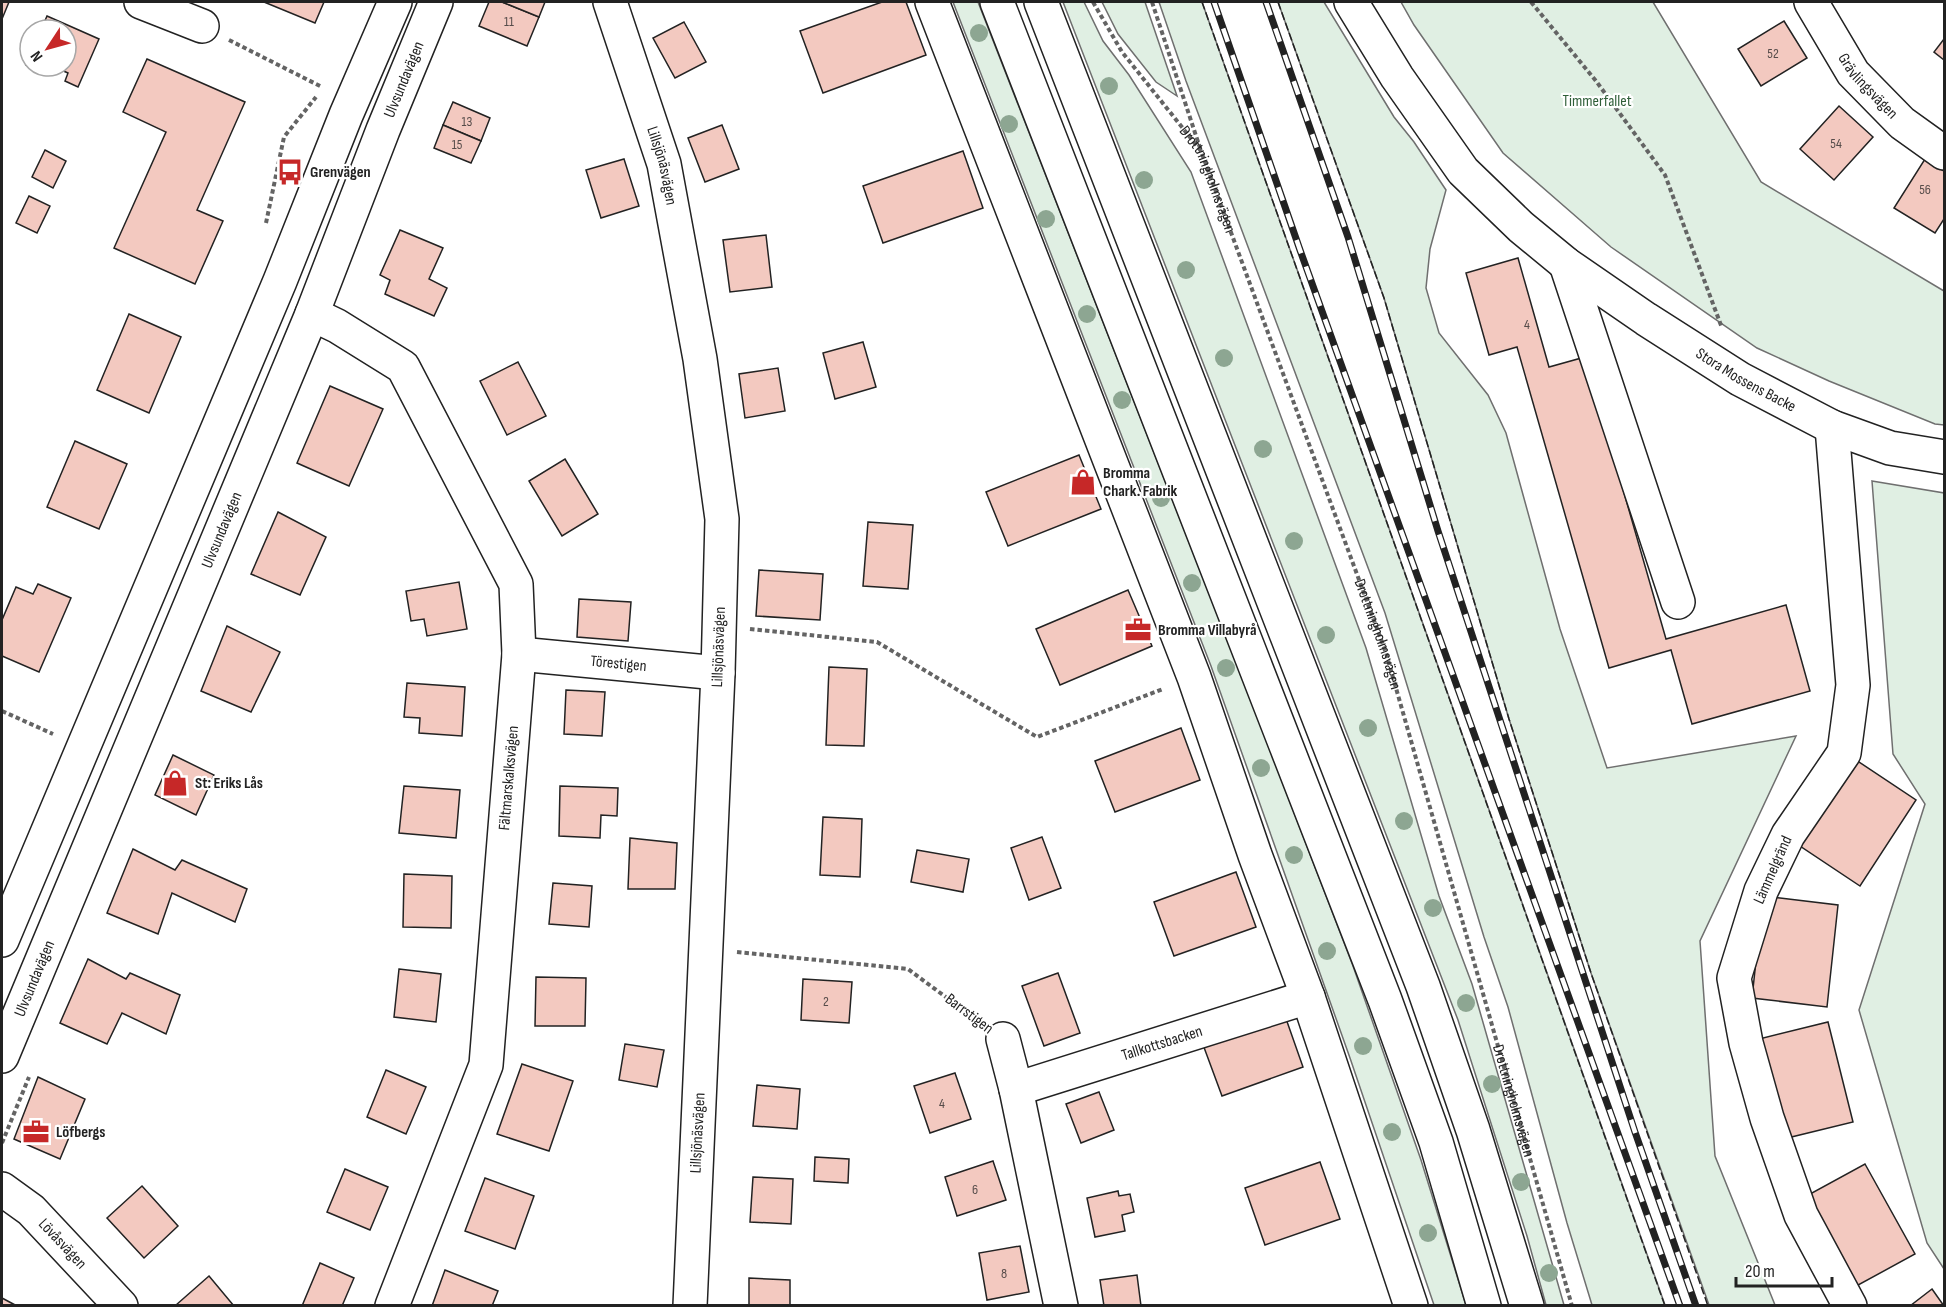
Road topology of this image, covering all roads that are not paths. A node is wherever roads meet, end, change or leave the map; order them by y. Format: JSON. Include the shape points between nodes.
{"nodes":[{"id":1,"x":141,"y":2,"type":"edge"},
{"id":2,"x":395,"y":2,"type":"edge"},
{"id":3,"x":436,"y":2,"type":"edge"},
{"id":4,"x":610,"y":2,"type":"edge"},
{"id":5,"x":932,"y":2,"type":"edge"},
{"id":6,"x":997,"y":2,"type":"edge"},
{"id":7,"x":1041,"y":2,"type":"edge"},
{"id":8,"x":1351,"y":2,"type":"edge"},
{"id":9,"x":1810,"y":2,"type":"edge"},
{"id":10,"x":202,"y":26,"type":"road end"},
{"id":11,"x":1944,"y":153,"type":"edge"},
{"id":12,"x":1566,"y":264,"type":"junction"},
{"id":13,"x":312,"y":314,"type":"junction"},
{"id":14,"x":1832,"y":427,"type":"junction"},
{"id":15,"x":1944,"y":458,"type":"edge"},
{"id":16,"x":1678,"y":602,"type":"dead end"},
{"id":17,"x":519,"y":654,"type":"junction"},
{"id":18,"x":718,"y":673,"type":"junction"},
{"id":19,"x":2,"y":940,"type":"edge"},
{"id":20,"x":1308,"y":998,"type":"junction"},
{"id":21,"x":1003,"y":1039,"type":"road end"},
{"id":22,"x":2,"y":1056,"type":"edge"},
{"id":23,"x":1016,"y":1089,"type":"junction"},
{"id":24,"x":2,"y":1189,"type":"edge"},
{"id":25,"x":121,"y":1305,"type":"edge"},
{"id":26,"x":392,"y":1305,"type":"edge"},
{"id":27,"x":690,"y":1305,"type":"edge"},
{"id":28,"x":1061,"y":1305,"type":"edge"},
{"id":29,"x":1411,"y":1305,"type":"edge"},
{"id":30,"x":1484,"y":1305,"type":"edge"},
{"id":31,"x":1527,"y":1305,"type":"edge"},
{"id":32,"x":1850,"y":1305,"type":"edge"}],
"edges":[{"from":1,"to":10,"type":"street"},
{"from":2,"to":19,"type":"street"},
{"from":3,"to":13,"type":"street","name":"Ulvsundavägen"},
{"from":4,"to":18,"type":"street","name":"Lillsjönäsvägen","via":[[664,164],[700,358],[722,519]]},
{"from":5,"to":20,"type":"street","via":[[1194,677]]},
{"from":6,"to":30,"type":"street","via":[[1385,1000],[1436,1142]]},
{"from":7,"to":31,"type":"street","via":[[1423,987],[1473,1130]]},
{"from":8,"to":12,"type":"street","name":"Stora Mossens Backe","via":[[1397,77],[1463,171]]},
{"from":9,"to":11,"type":"street","name":"Grävlingsvägen","via":[[1853,73],[1902,123]]},
{"from":12,"to":14,"type":"street","name":"Stora Mossens Backe","via":[[1740,379]]},
{"from":12,"to":16,"type":"street"},
{"from":13,"to":17,"type":"street","name":"Fältmarskalksvägen","via":[[403,367],[516,584]]},
{"from":13,"to":22,"type":"street","name":"Ulvsundavägen"},
{"from":14,"to":15,"type":"street","name":"Stora Mossens Backe","via":[[1890,448]]},
{"from":14,"to":32,"type":"street","name":"Lämmelgränd","via":[[1853,685],[1844,753],[1788,835],[1761,891],[1734,978],[1746,1043],[1797,1205]]},
{"from":17,"to":18,"type":"street","name":"Törestigen"},
{"from":17,"to":26,"type":"street","name":"Fältmarskalksvägen","via":[[486,1065]]},
{"from":18,"to":27,"type":"street","name":"Lillsjönäsvägen"},
{"from":20,"to":23,"type":"street","name":"Tallkottsbacken"},
{"from":20,"to":29,"type":"street"},
{"from":21,"to":23,"type":"street","name":"Barrstigen"},
{"from":23,"to":28,"type":"street","name":"Barrstigen"},
{"from":24,"to":25,"type":"street","name":"Lövåsvägen","via":[[31,1210]]}]}
